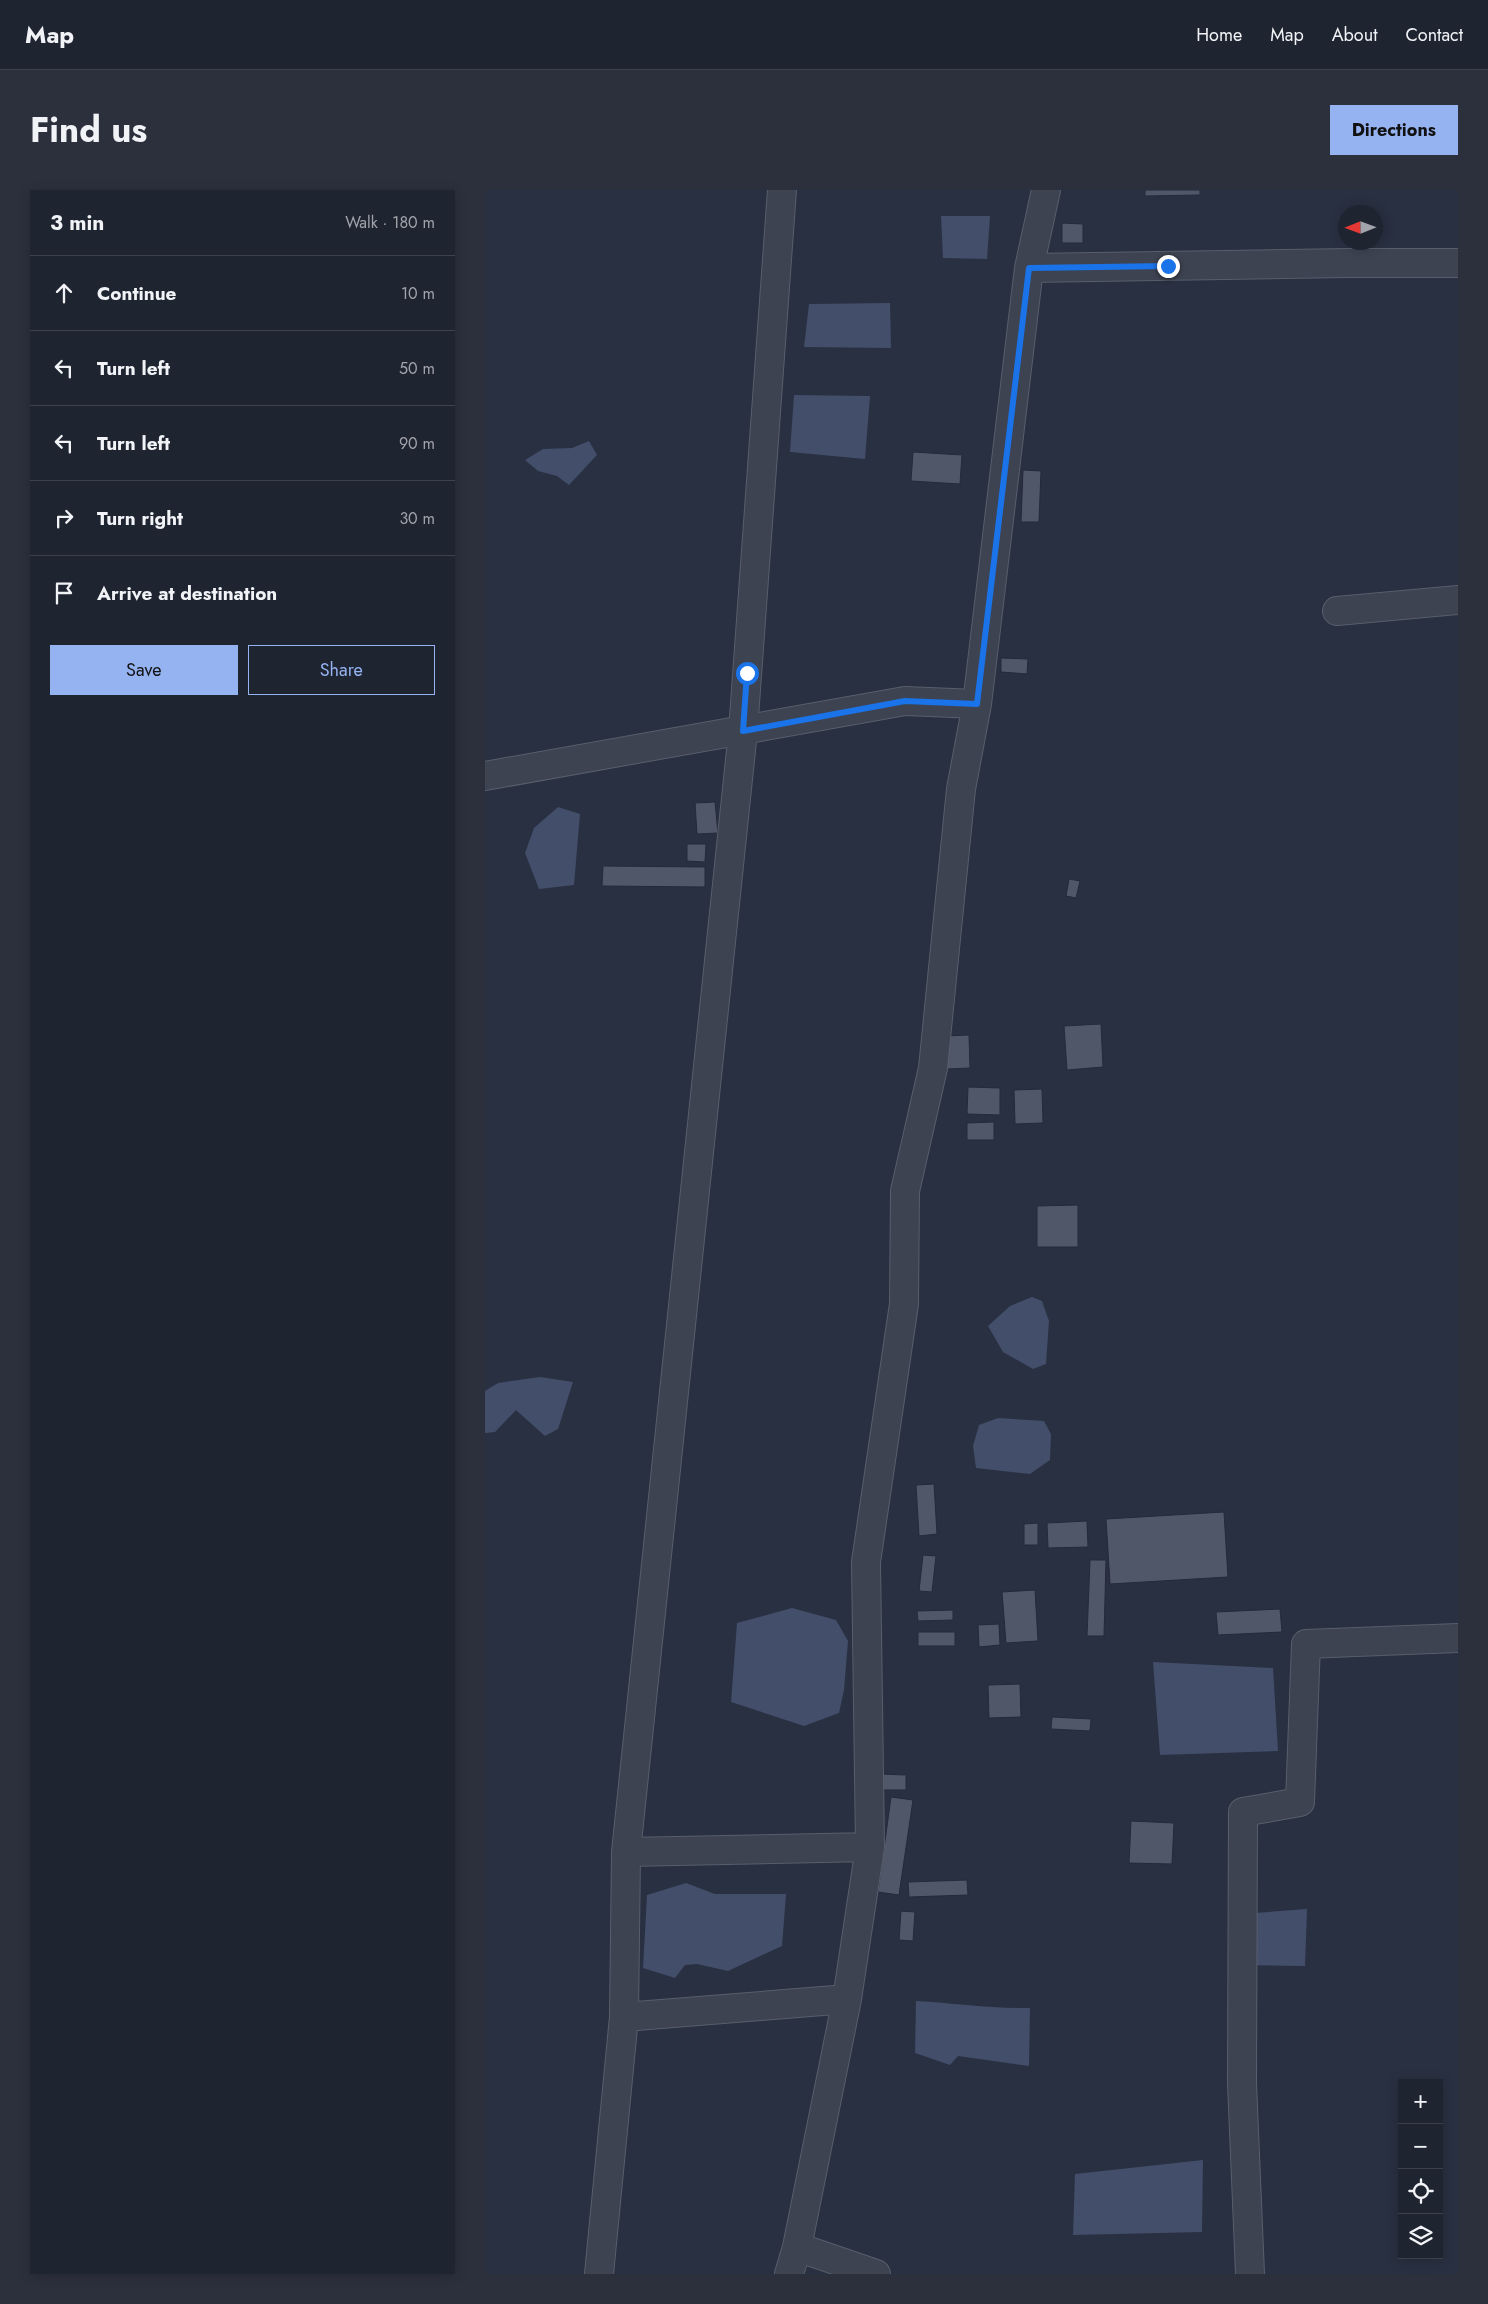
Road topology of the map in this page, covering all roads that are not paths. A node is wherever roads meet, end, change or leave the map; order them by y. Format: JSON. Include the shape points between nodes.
{"nodes":[{"id":1,"x":782,"y":190,"type":"edge"},
{"id":2,"x":1046,"y":190,"type":"edge"},
{"id":3,"x":1458,"y":263,"type":"edge"},
{"id":4,"x":1029,"y":268,"type":"junction"},
{"id":5,"x":1458,"y":600,"type":"edge"},
{"id":6,"x":1337,"y":611,"type":"dead end"},
{"id":7,"x":977,"y":704,"type":"junction"},
{"id":8,"x":743,"y":731,"type":"junction"},
{"id":9,"x":485,"y":776,"type":"edge"},
{"id":10,"x":1458,"y":1638,"type":"edge"},
{"id":11,"x":870,"y":1847,"type":"junction"},
{"id":12,"x":626,"y":1852,"type":"junction"},
{"id":13,"x":847,"y":1999,"type":"junction"},
{"id":14,"x":624,"y":2016,"type":"junction"},
{"id":15,"x":797,"y":2247,"type":"junction"},
{"id":16,"x":599,"y":2274,"type":"edge"},
{"id":17,"x":789,"y":2274,"type":"edge"},
{"id":18,"x":876,"y":2274,"type":"edge"},
{"id":19,"x":1250,"y":2274,"type":"edge"}],
"edges":[{"from":1,"to":8,"type":"street"},
{"from":2,"to":4,"type":"street"},
{"from":3,"to":4,"type":"street"},
{"from":4,"to":7,"type":"street"},
{"from":5,"to":6,"type":"street"},
{"from":7,"to":8,"type":"street","via":[[905,701]]},
{"from":7,"to":11,"type":"street","via":[[961,789],[933,1068],[905,1191],[904,1304],[866,1562]]},
{"from":8,"to":9,"type":"street"},
{"from":8,"to":12,"type":"street"},
{"from":10,"to":19,"type":"street","via":[[1306,1644],[1301,1802],[1243,1812],[1242,2083]]},
{"from":11,"to":12,"type":"street"},
{"from":11,"to":13,"type":"street"},
{"from":12,"to":14,"type":"street"},
{"from":13,"to":14,"type":"street"},
{"from":13,"to":15,"type":"street"},
{"from":14,"to":16,"type":"street"},
{"from":15,"to":17,"type":"street"},
{"from":15,"to":18,"type":"street"}]}
